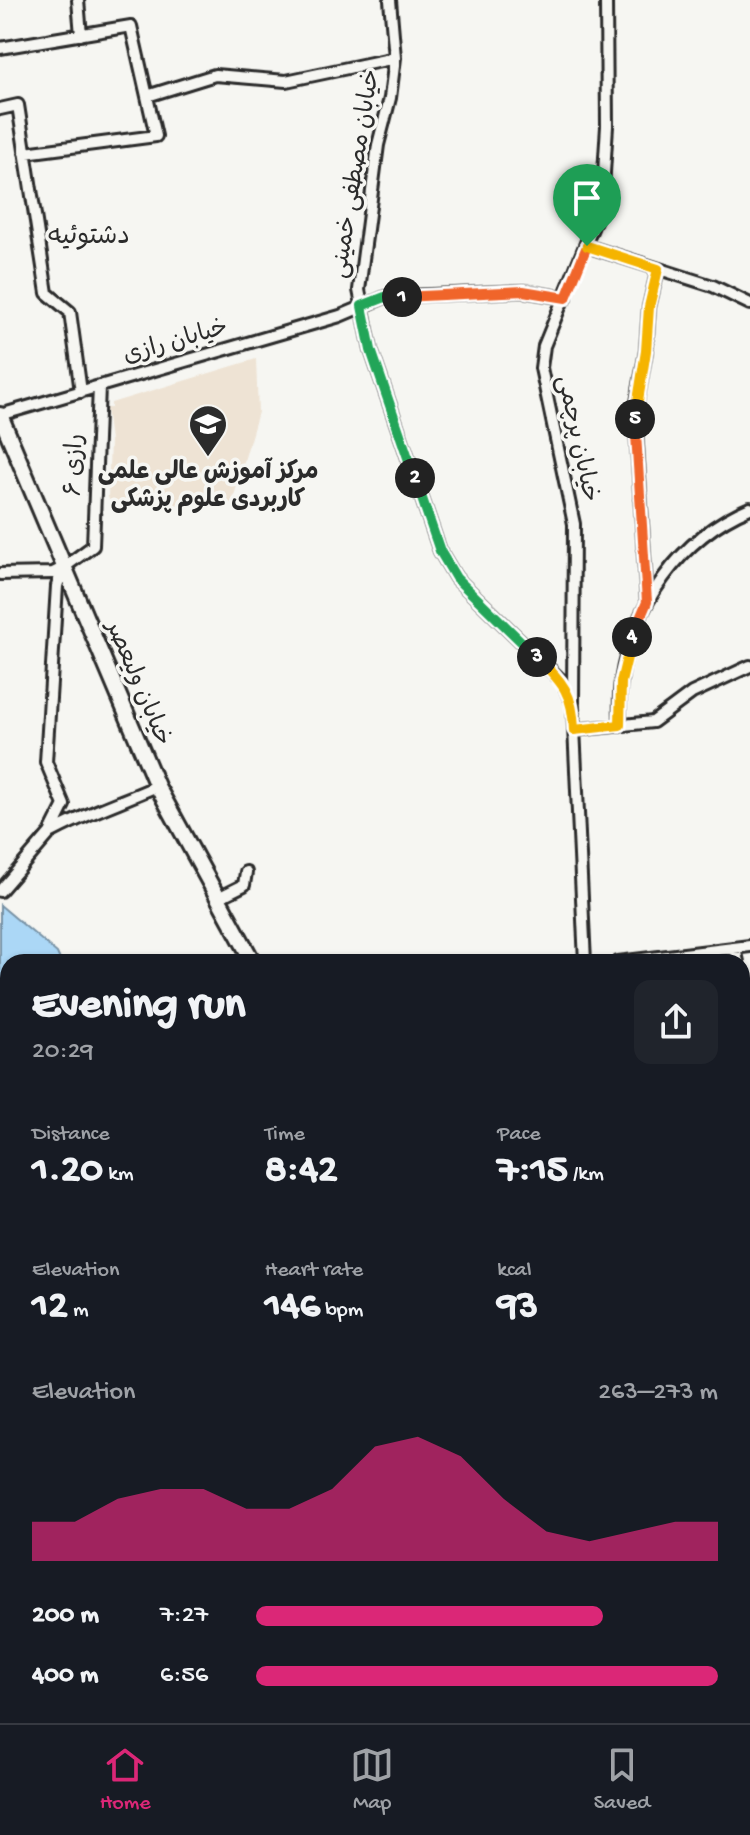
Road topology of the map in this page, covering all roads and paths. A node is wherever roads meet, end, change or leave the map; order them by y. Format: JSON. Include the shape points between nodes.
{"nodes":[{"id":1,"x":78,"y":0,"type":"edge"},
{"id":2,"x":390,"y":0,"type":"edge"},
{"id":3,"x":606,"y":0,"type":"edge"},
{"id":4,"x":81,"y":35,"type":"junction"},
{"id":5,"x":0,"y":48,"type":"edge"},
{"id":6,"x":395,"y":58,"type":"junction"},
{"id":7,"x":147,"y":96,"type":"junction"},
{"id":8,"x":0,"y":109,"type":"edge"},
{"id":9,"x":25,"y":153,"type":"junction"},
{"id":10,"x":587,"y":246,"type":"junction"},
{"id":11,"x":658,"y":269,"type":"junction"},
{"id":12,"x":566,"y":298,"type":"junction"},
{"id":13,"x":750,"y":304,"type":"edge"},
{"id":14,"x":362,"y":306,"type":"junction"},
{"id":15,"x":99,"y":386,"type":"junction"},
{"id":16,"x":81,"y":392,"type":"junction"},
{"id":17,"x":0,"y":415,"type":"edge"},
{"id":18,"x":750,"y":508,"type":"edge"},
{"id":19,"x":63,"y":568,"type":"junction"},
{"id":20,"x":0,"y":574,"type":"edge"},
{"id":21,"x":647,"y":602,"type":"junction"},
{"id":22,"x":750,"y":666,"type":"edge"},
{"id":23,"x":573,"y":706,"type":"junction"},
{"id":24,"x":620,"y":725,"type":"junction"},
{"id":25,"x":574,"y":730,"type":"junction"},
{"id":26,"x":157,"y":786,"type":"junction"},
{"id":27,"x":50,"y":833,"type":"junction"},
{"id":28,"x":246,"y":872,"type":"dead end"},
{"id":29,"x":0,"y":891,"type":"edge"},
{"id":30,"x":218,"y":898,"type":"junction"},
{"id":31,"x":750,"y":946,"type":"edge"},
{"id":32,"x":735,"y":948,"type":"junction"},
{"id":33,"x":249,"y":954,"type":"edge"},
{"id":34,"x":585,"y":954,"type":"edge"},
{"id":35,"x":685,"y":954,"type":"edge"},
{"id":36,"x":736,"y":954,"type":"edge"}],
"edges":[{"from":1,"to":4,"type":"street"},
{"from":2,"to":6,"type":"street","name":"خیابان مصطفی خمینی"},
{"from":3,"to":10,"type":"street","name":"خیابان پرچمی","via":[[602,204]]},
{"from":4,"to":5,"type":"street"},
{"from":4,"to":7,"type":"street","via":[[131,26]]},
{"from":6,"to":7,"type":"street","via":[[286,81],[215,75]]},
{"from":6,"to":14,"type":"street","name":"خیابان مصطفی خمینی","via":[[368,218],[359,290]]},
{"from":7,"to":9,"type":"street","via":[[156,136]]},
{"from":8,"to":9,"type":"street","via":[[18,105]]},
{"from":9,"to":16,"type":"street","via":[[47,293],[70,312]]},
{"from":10,"to":11,"type":"street"},
{"from":10,"to":12,"type":"street","name":"خیابان پرچمی"},
{"from":11,"to":13,"type":"street"},
{"from":11,"to":21,"type":"street","via":[[635,414]]},
{"from":12,"to":14,"type":"street","name":"خیابان رازی","via":[[523,291],[385,297]]},
{"from":12,"to":23,"type":"street","name":"خیابان پرچمی","via":[[544,346],[541,368],[574,524]]},
{"from":14,"to":15,"type":"street","name":"خیابان رازی"},
{"from":14,"to":23,"type":"street","name":"خیابان مصطفی خمینی","via":[[371,350],[440,551],[456,578],[563,682]]},
{"from":15,"to":16,"type":"street","name":"خیابان رازی"},
{"from":15,"to":19,"type":"street","name":"رازی ۶","via":[[93,546]]},
{"from":16,"to":17,"type":"street","name":"خیابان رازی"},
{"from":17,"to":19,"type":"main road","name":"خیابان ولیعصر"},
{"from":18,"to":21,"type":"street","via":[[701,537]]},
{"from":19,"to":20,"type":"street","via":[[53,573]]},
{"from":19,"to":26,"type":"main road","name":"خیابان ولیعصر"},
{"from":19,"to":27,"type":"street","via":[[57,586],[46,762],[64,805]]},
{"from":21,"to":24,"type":"street","via":[[630,641],[621,682]]},
{"from":22,"to":24,"type":"street","via":[[692,693],[653,722]]},
{"from":23,"to":25,"type":"street","name":"خیابان مصطفی خمینی"},
{"from":24,"to":25,"type":"street"},
{"from":25,"to":34,"type":"street","name":"خیابان مصطفی خمینی"},
{"from":26,"to":27,"type":"street"},
{"from":26,"to":30,"type":"main road","name":"خیابان ولیعصر"},
{"from":27,"to":29,"type":"street"},
{"from":28,"to":30,"type":"street","via":[[244,885]]},
{"from":30,"to":33,"type":"main road","name":"خیابان ولیعصر"},
{"from":31,"to":32,"type":"street"},
{"from":32,"to":35,"type":"street"},
{"from":32,"to":36,"type":"street"}]}
